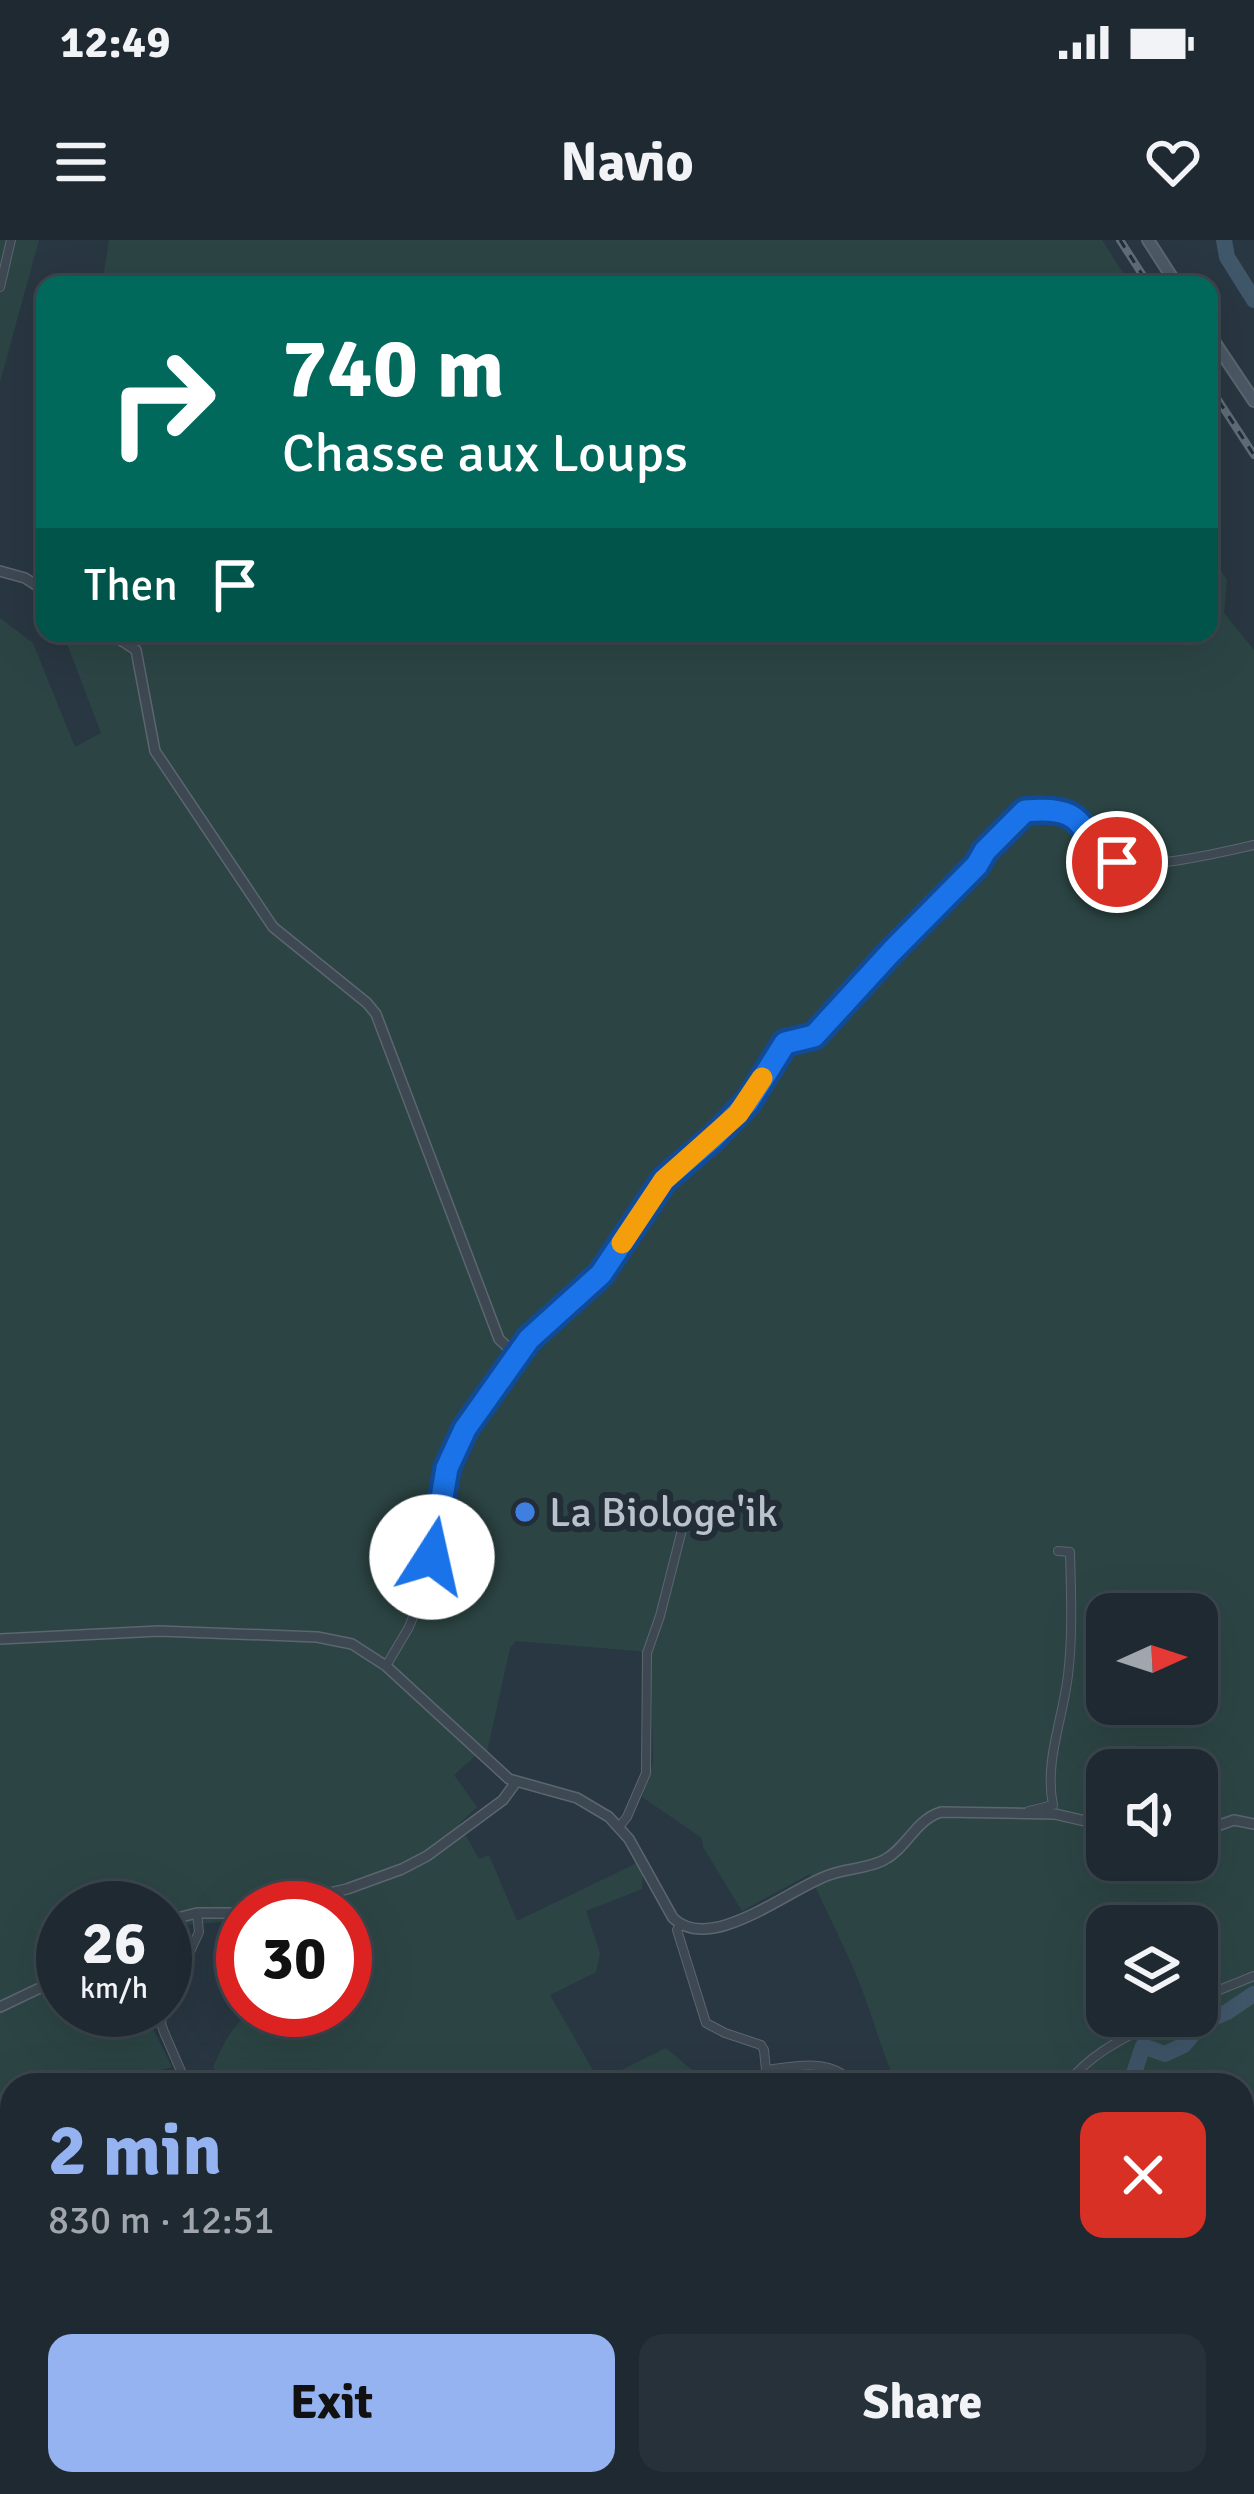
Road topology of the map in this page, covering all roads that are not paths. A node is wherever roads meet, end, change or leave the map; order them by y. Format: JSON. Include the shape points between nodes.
{"nodes":[{"id":1,"x":11,"y":240,"type":"edge"},
{"id":2,"x":1148,"y":240,"type":"edge"},
{"id":3,"x":1171,"y":276,"type":"edge"},
{"id":4,"x":0,"y":286,"type":"edge"},
{"id":5,"x":1218,"y":347,"type":"edge"},
{"id":6,"x":1254,"y":401,"type":"edge"},
{"id":7,"x":0,"y":571,"type":"edge"},
{"id":8,"x":36,"y":585,"type":"edge"},
{"id":9,"x":124,"y":642,"type":"edge"},
{"id":10,"x":1254,"y":845,"type":"edge"},
{"id":11,"x":517,"y":1356,"type":"junction"},
{"id":12,"x":687,"y":1510,"type":"dead end"},
{"id":13,"x":1058,"y":1551,"type":"dead end"},
{"id":14,"x":0,"y":1640,"type":"edge"},
{"id":15,"x":386,"y":1666,"type":"junction"},
{"id":16,"x":516,"y":1782,"type":"junction"},
{"id":17,"x":1026,"y":1812,"type":"junction"},
{"id":18,"x":1086,"y":1821,"type":"edge"},
{"id":19,"x":1218,"y":1823,"type":"edge"},
{"id":20,"x":1254,"y":1824,"type":"edge"},
{"id":21,"x":619,"y":1827,"type":"junction"},
{"id":22,"x":367,"y":1881,"type":"edge"},
{"id":23,"x":197,"y":1913,"type":"junction"},
{"id":24,"x":216,"y":1913,"type":"edge"},
{"id":25,"x":192,"y":1914,"type":"edge"},
{"id":26,"x":680,"y":1925,"type":"junction"},
{"id":27,"x":192,"y":1947,"type":"edge"},
{"id":28,"x":1254,"y":1976,"type":"edge"},
{"id":29,"x":36,"y":1990,"type":"edge"},
{"id":30,"x":1218,"y":1991,"type":"edge"},
{"id":31,"x":0,"y":2007,"type":"edge"},
{"id":32,"x":166,"y":2037,"type":"edge"},
{"id":33,"x":1125,"y":2037,"type":"edge"},
{"id":34,"x":766,"y":2069,"type":"junction"},
{"id":35,"x":182,"y":2073,"type":"edge"},
{"id":36,"x":766,"y":2073,"type":"edge"},
{"id":37,"x":841,"y":2073,"type":"edge"},
{"id":38,"x":1076,"y":2073,"type":"edge"}],
"edges":[{"from":1,"to":4,"type":"street"},
{"from":2,"to":3,"type":"main road"},
{"from":5,"to":6,"type":"main road"},
{"from":7,"to":8,"type":"street"},
{"from":9,"to":11,"type":"street","via":[[136,650],[155,752],[272,927],[376,1014],[499,1339]]},
{"from":10,"to":11,"type":"street","via":[[1117,862],[1069,814],[1025,811],[814,1036],[785,1043],[738,1114],[664,1180],[601,1274]]},
{"from":11,"to":15,"type":"street","via":[[447,1468],[427,1582]]},
{"from":12,"to":21,"type":"street","via":[[647,1653],[646,1773]]},
{"from":13,"to":17,"type":"street","via":[[1070,1552],[1071,1609],[1050,1767],[1053,1805]]},
{"from":14,"to":15,"type":"street","via":[[142,1631],[316,1637],[352,1645]]},
{"from":15,"to":16,"type":"street"},
{"from":16,"to":21,"type":"street","via":[[578,1798]]},
{"from":16,"to":22,"type":"street","via":[[427,1856]]},
{"from":17,"to":18,"type":"street"},
{"from":17,"to":26,"type":"street","via":[[934,1814],[881,1862],[832,1873],[723,1926]]},
{"from":19,"to":20,"type":"street"},
{"from":21,"to":26,"type":"street"},
{"from":23,"to":24,"type":"street"},
{"from":23,"to":25,"type":"street"},
{"from":23,"to":27,"type":"street"},
{"from":26,"to":34,"type":"street","via":[[704,2022],[761,2044]]},
{"from":28,"to":30,"type":"street"},
{"from":29,"to":31,"type":"street"},
{"from":32,"to":35,"type":"street"},
{"from":33,"to":38,"type":"street"},
{"from":34,"to":36,"type":"street"},
{"from":34,"to":37,"type":"street","via":[[823,2066]]}]}
